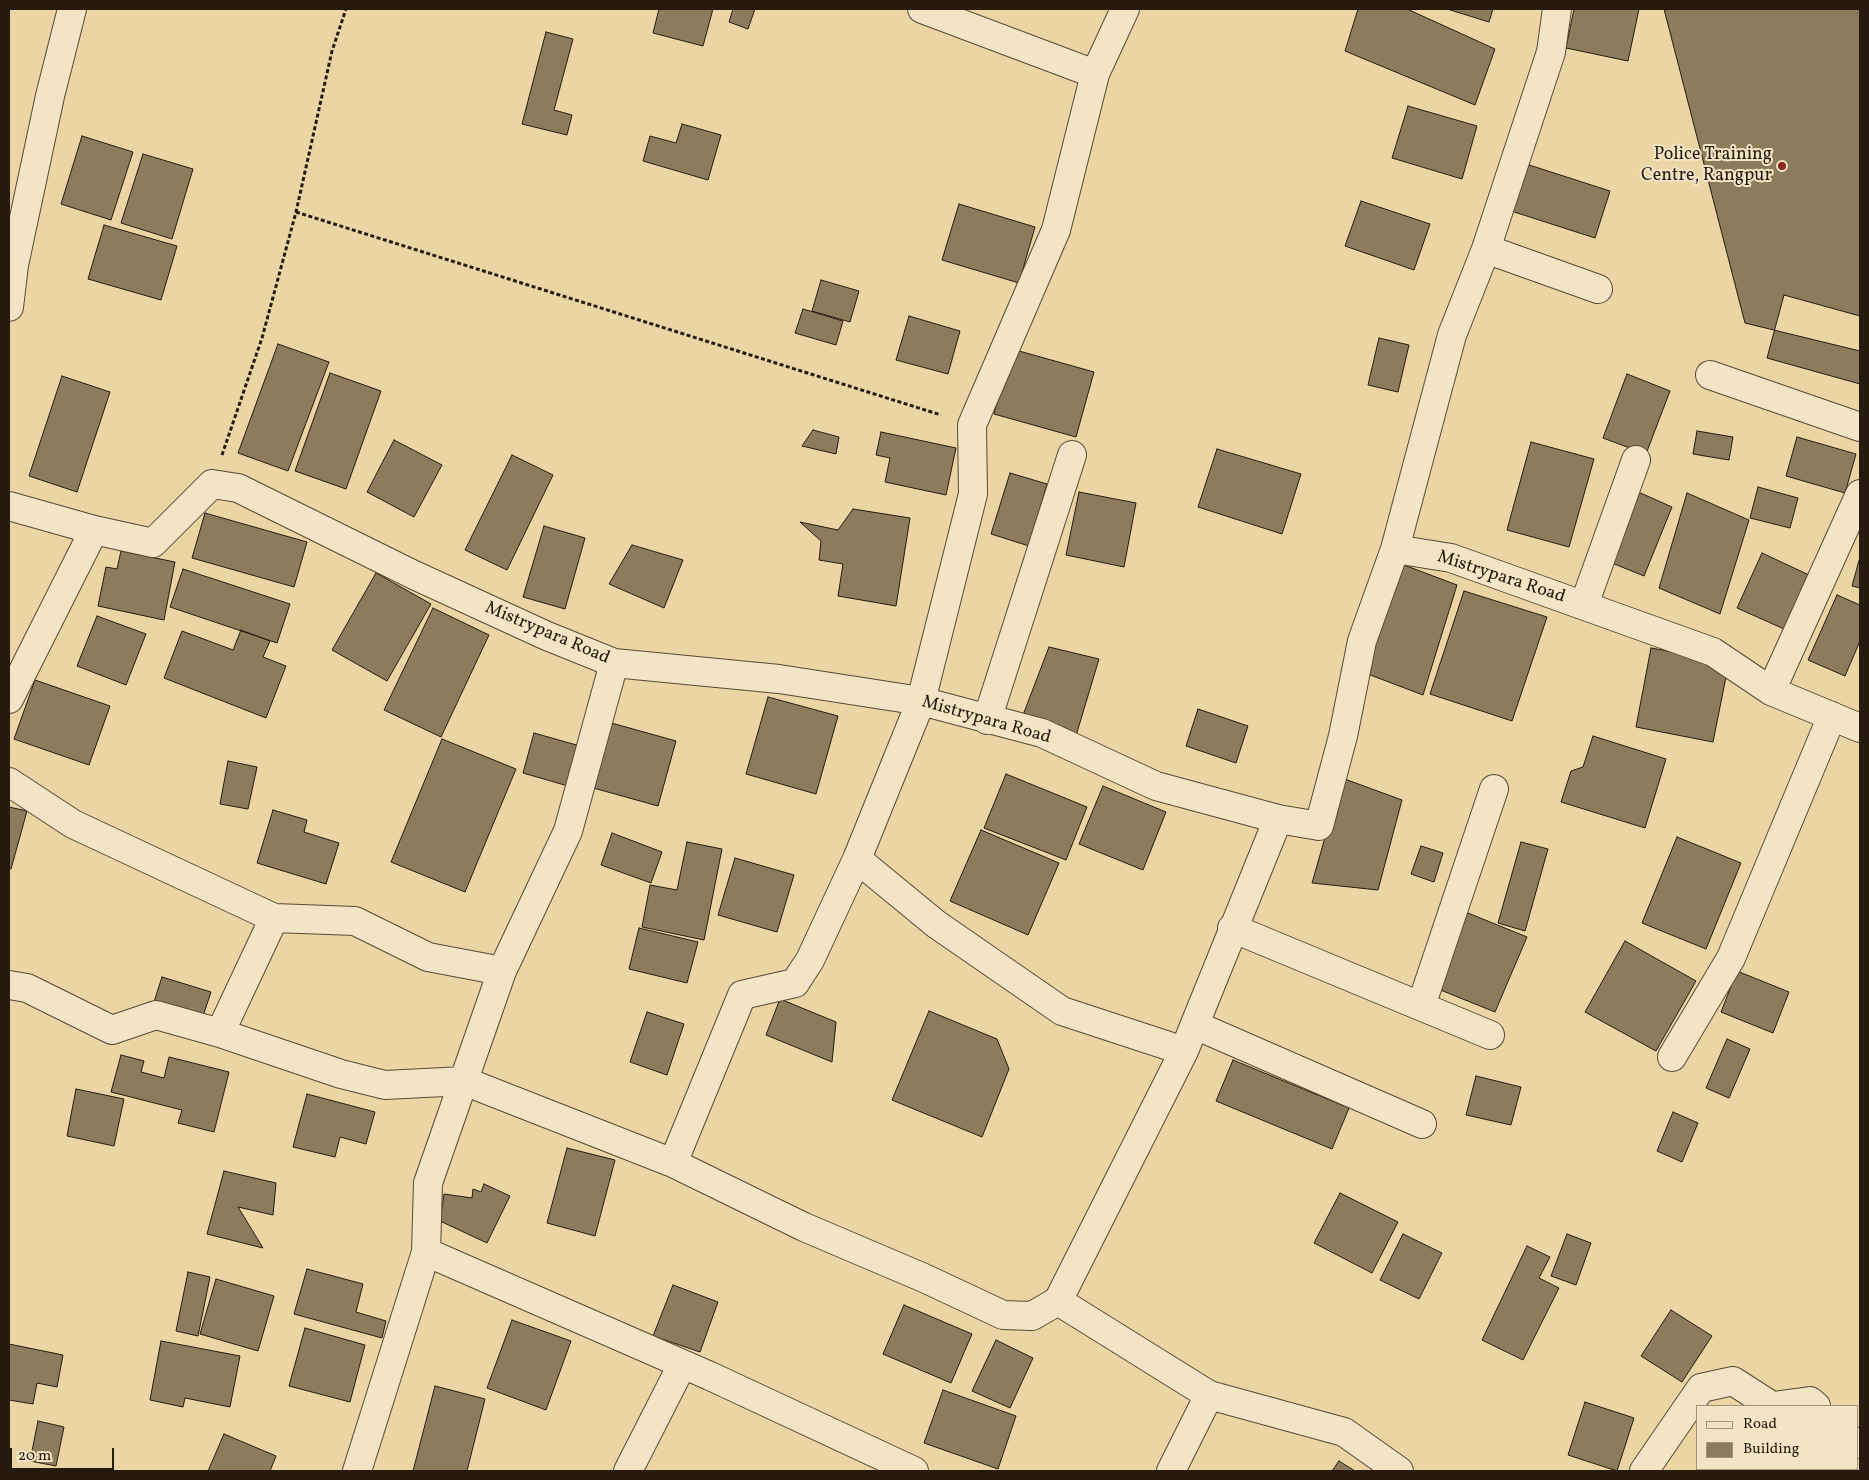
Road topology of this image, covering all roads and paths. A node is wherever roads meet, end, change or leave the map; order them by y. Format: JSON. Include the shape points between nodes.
{"nodes":[{"id":1,"x":72,"y":9,"type":"edge"},
{"id":2,"x":346,"y":9,"type":"edge"},
{"id":3,"x":922,"y":9,"type":"edge"},
{"id":4,"x":1126,"y":9,"type":"edge"},
{"id":5,"x":1557,"y":9,"type":"edge"},
{"id":6,"x":1095,"y":74,"type":"junction"},
{"id":7,"x":296,"y":212,"type":"junction"},
{"id":8,"x":1486,"y":249,"type":"junction"},
{"id":9,"x":1598,"y":289,"type":"dead end"},
{"id":10,"x":9,"y":308,"type":"edge"},
{"id":11,"x":1710,"y":375,"type":"dead end"},
{"id":12,"x":972,"y":425,"type":"junction"},
{"id":13,"x":1860,"y":427,"type":"edge"},
{"id":14,"x":1072,"y":455,"type":"dead end"},
{"id":15,"x":1636,"y":460,"type":"dead end"},
{"id":16,"x":212,"y":484,"type":"junction"},
{"id":17,"x":1860,"y":494,"type":"edge"},
{"id":18,"x":9,"y":506,"type":"edge"},
{"id":19,"x":94,"y":530,"type":"junction"},
{"id":20,"x":1395,"y":549,"type":"junction"},
{"id":21,"x":1584,"y":605,"type":"junction"},
{"id":22,"x":614,"y":663,"type":"junction"},
{"id":23,"x":1771,"y":691,"type":"junction"},
{"id":24,"x":9,"y":700,"type":"edge"},
{"id":25,"x":922,"y":701,"type":"junction"},
{"id":26,"x":1832,"y":716,"type":"junction"},
{"id":27,"x":987,"y":720,"type":"junction"},
{"id":28,"x":1860,"y":728,"type":"edge"},
{"id":29,"x":9,"y":782,"type":"edge"},
{"id":30,"x":1494,"y":789,"type":"dead end"},
{"id":31,"x":1278,"y":819,"type":"junction"},
{"id":32,"x":857,"y":859,"type":"junction"},
{"id":33,"x":274,"y":918,"type":"junction"},
{"id":34,"x":1232,"y":928,"type":"junction"},
{"id":35,"x":502,"y":971,"type":"junction"},
{"id":36,"x":9,"y":984,"type":"edge"},
{"id":37,"x":1420,"y":1006,"type":"junction"},
{"id":38,"x":1195,"y":1026,"type":"junction"},
{"id":39,"x":220,"y":1033,"type":"junction"},
{"id":40,"x":1490,"y":1035,"type":"dead end"},
{"id":41,"x":1184,"y":1051,"type":"junction"},
{"id":42,"x":1672,"y":1057,"type":"dead end"},
{"id":43,"x":464,"y":1081,"type":"junction"},
{"id":44,"x":1422,"y":1124,"type":"dead end"},
{"id":45,"x":673,"y":1163,"type":"junction"},
{"id":46,"x":426,"y":1252,"type":"junction"},
{"id":47,"x":1058,"y":1301,"type":"junction"},
{"id":48,"x":682,"y":1365,"type":"junction"},
{"id":49,"x":1208,"y":1395,"type":"junction"},
{"id":50,"x":1771,"y":1405,"type":"edge"},
{"id":51,"x":1780,"y":1405,"type":"edge"},
{"id":52,"x":1815,"y":1405,"type":"edge"},
{"id":53,"x":358,"y":1471,"type":"edge"},
{"id":54,"x":628,"y":1471,"type":"edge"},
{"id":55,"x":914,"y":1471,"type":"edge"},
{"id":56,"x":1171,"y":1471,"type":"edge"},
{"id":57,"x":1399,"y":1471,"type":"edge"},
{"id":58,"x":1644,"y":1471,"type":"edge"}],
"edges":[{"from":1,"to":10,"type":"street","via":[[14,265]]},
{"from":2,"to":7,"type":"path","via":[[332,51]]},
{"from":3,"to":6,"type":"street"},
{"from":4,"to":6,"type":"street"},
{"from":5,"to":8,"type":"street","via":[[1551,52]]},
{"from":6,"to":12,"type":"street","via":[[1056,230]]},
{"from":7,"to":12,"type":"path"},
{"from":7,"to":16,"type":"path","via":[[262,338]]},
{"from":8,"to":9,"type":"street"},
{"from":8,"to":20,"type":"street","via":[[1452,335]]},
{"from":11,"to":13,"type":"street"},
{"from":12,"to":25,"type":"street","via":[[973,494]]},
{"from":14,"to":27,"type":"street"},
{"from":15,"to":21,"type":"street"},
{"from":16,"to":19,"type":"street","via":[[152,543]]},
{"from":16,"to":22,"type":"street","name":"Mistrypara Road","via":[[238,488],[414,576]]},
{"from":17,"to":23,"type":"street"},
{"from":18,"to":19,"type":"street"},
{"from":19,"to":24,"type":"street"},
{"from":20,"to":21,"type":"street","name":"Mistrypara Road","via":[[1450,558]]},
{"from":20,"to":31,"type":"street","name":"Mistrypara Road","via":[[1362,641],[1320,826]]},
{"from":21,"to":23,"type":"street","name":"Mistrypara Road","via":[[1713,652]]},
{"from":22,"to":25,"type":"street","name":"Mistrypara Road","via":[[779,678]]},
{"from":22,"to":35,"type":"street","via":[[568,831]]},
{"from":23,"to":26,"type":"street","name":"Mistrypara Road"},
{"from":25,"to":27,"type":"street","name":"Mistrypara Road"},
{"from":25,"to":32,"type":"street"},
{"from":26,"to":28,"type":"street","name":"Mistrypara Road"},
{"from":26,"to":42,"type":"street","via":[[1731,958]]},
{"from":27,"to":31,"type":"street","name":"Mistrypara Road","via":[[1042,733],[1156,786]]},
{"from":29,"to":33,"type":"street","via":[[73,824]]},
{"from":30,"to":37,"type":"street"},
{"from":31,"to":34,"type":"street"},
{"from":32,"to":41,"type":"street","via":[[936,924],[1062,1011]]},
{"from":32,"to":45,"type":"street","via":[[810,960],[795,983],[742,995]]},
{"from":33,"to":35,"type":"street","via":[[355,921],[428,957]]},
{"from":33,"to":39,"type":"street"},
{"from":34,"to":37,"type":"street"},
{"from":34,"to":38,"type":"street"},
{"from":35,"to":43,"type":"street"},
{"from":36,"to":39,"type":"street","via":[[27,988],[112,1030],[156,1015]]},
{"from":37,"to":40,"type":"street"},
{"from":38,"to":41,"type":"street"},
{"from":38,"to":44,"type":"street"},
{"from":39,"to":43,"type":"street","via":[[341,1074],[385,1085]]},
{"from":41,"to":47,"type":"street"},
{"from":43,"to":45,"type":"street"},
{"from":43,"to":46,"type":"street","via":[[428,1183]]},
{"from":45,"to":47,"type":"street","via":[[804,1227],[1003,1315],[1032,1316]]},
{"from":46,"to":48,"type":"street"},
{"from":46,"to":53,"type":"street"},
{"from":47,"to":49,"type":"street"},
{"from":48,"to":54,"type":"street"},
{"from":48,"to":55,"type":"street"},
{"from":49,"to":56,"type":"street"},
{"from":49,"to":57,"type":"street","via":[[1344,1432]]},
{"from":50,"to":58,"type":"street","via":[[1733,1381],[1701,1388]]},
{"from":51,"to":52,"type":"street","via":[[1810,1401]]}]}
